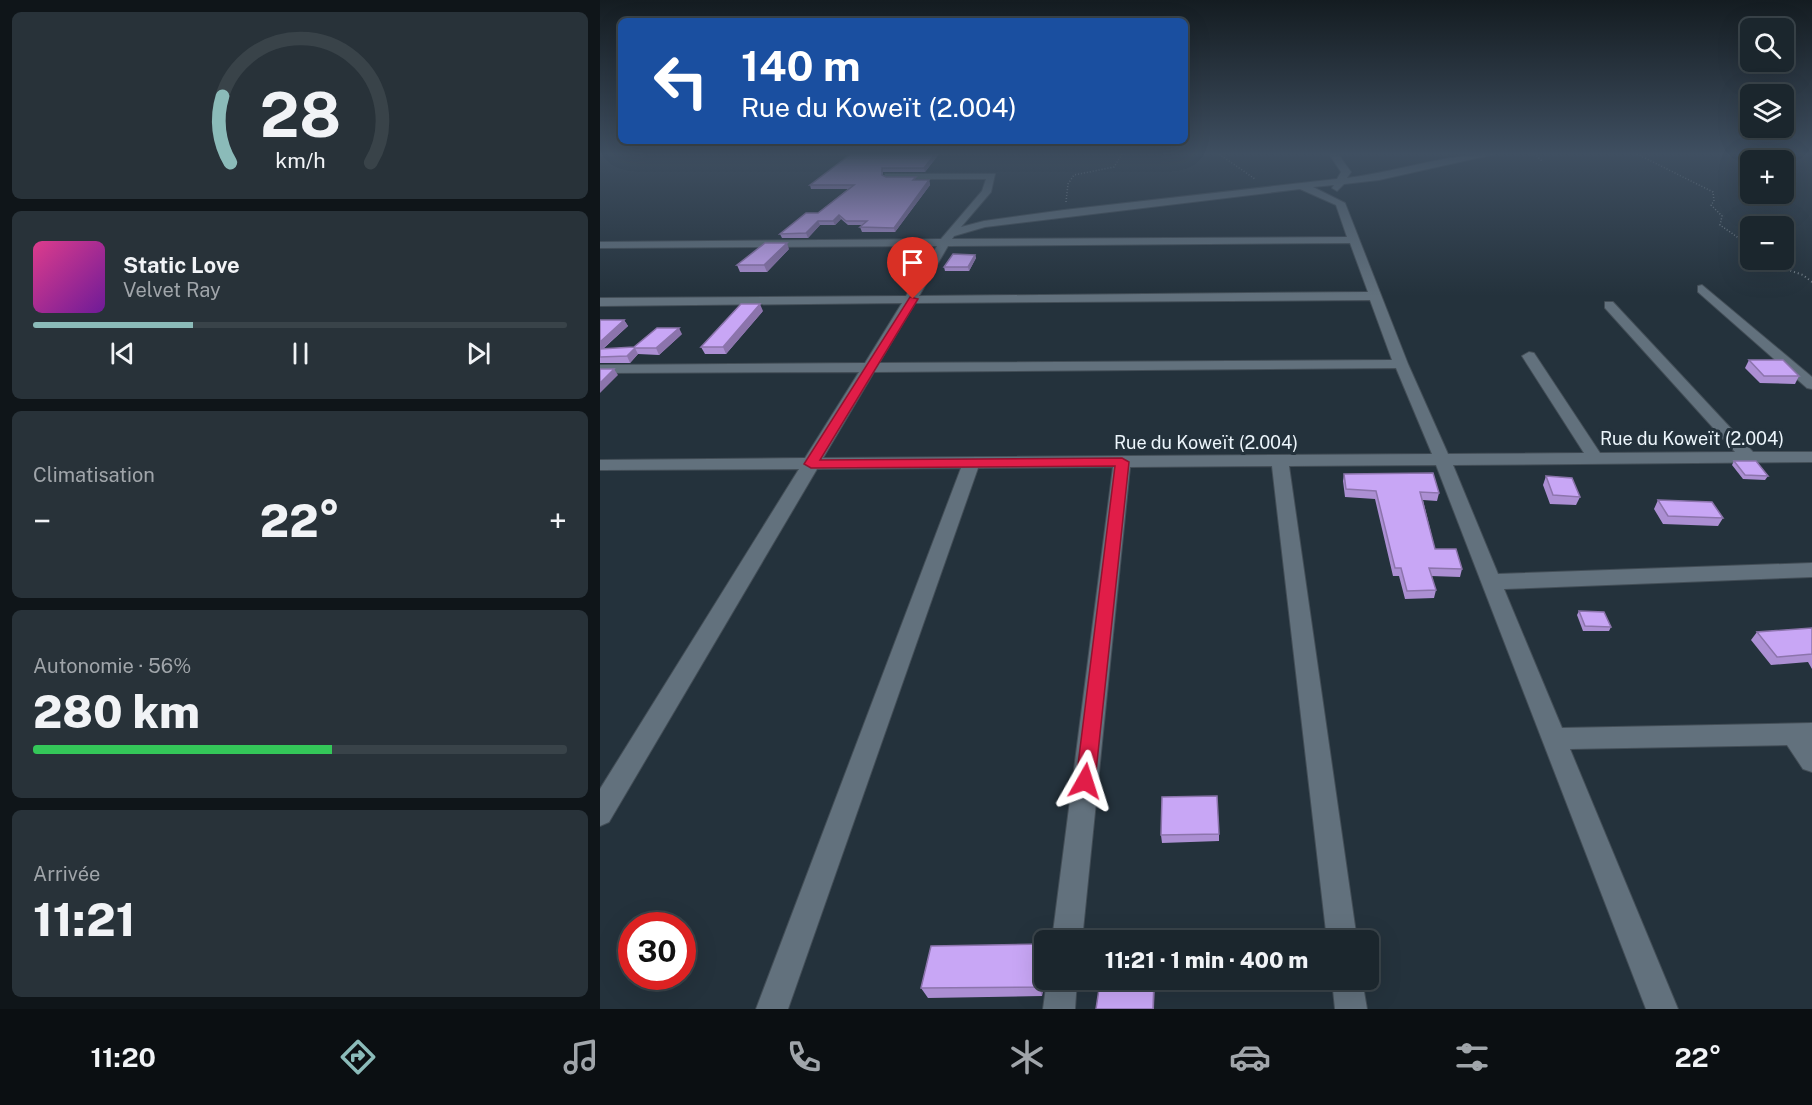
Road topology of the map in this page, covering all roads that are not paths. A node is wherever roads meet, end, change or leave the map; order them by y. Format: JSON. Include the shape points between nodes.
{"nodes":[{"id":1,"x":978,"y":201,"type":"edge"},
{"id":2,"x":1170,"y":201,"type":"edge"},
{"id":3,"x":1337,"y":201,"type":"edge"},
{"id":4,"x":948,"y":238,"type":"junction"},
{"id":5,"x":1355,"y":240,"type":"junction"},
{"id":6,"x":600,"y":245,"type":"edge"},
{"id":7,"x":1702,"y":289,"type":"dead end"},
{"id":8,"x":1377,"y":296,"type":"junction"},
{"id":9,"x":913,"y":299,"type":"junction"},
{"id":10,"x":600,"y":302,"type":"edge"},
{"id":11,"x":1609,"y":305,"type":"dead end"},
{"id":12,"x":1529,"y":356,"type":"dead end"},
{"id":13,"x":1401,"y":364,"type":"junction"},
{"id":14,"x":870,"y":368,"type":"junction"},
{"id":15,"x":600,"y":369,"type":"edge"},
{"id":16,"x":1812,"y":386,"type":"edge"},
{"id":17,"x":1748,"y":457,"type":"junction"},
{"id":18,"x":1812,"y":457,"type":"edge"},
{"id":19,"x":1595,"y":458,"type":"junction"},
{"id":20,"x":1442,"y":459,"type":"junction"},
{"id":21,"x":1280,"y":460,"type":"junction"},
{"id":22,"x":1122,"y":462,"type":"junction"},
{"id":23,"x":971,"y":463,"type":"junction"},
{"id":24,"x":811,"y":464,"type":"junction"},
{"id":25,"x":602,"y":468,"type":"edge"},
{"id":26,"x":1812,"y":570,"type":"edge"},
{"id":27,"x":1491,"y":582,"type":"junction"},
{"id":28,"x":1803,"y":735,"type":"edge"},
{"id":29,"x":1554,"y":739,"type":"junction"},
{"id":30,"x":1812,"y":761,"type":"edge"},
{"id":31,"x":600,"y":813,"type":"edge"},
{"id":32,"x":1068,"y":930,"type":"edge"},
{"id":33,"x":1341,"y":930,"type":"edge"},
{"id":34,"x":1061,"y":990,"type":"edge"},
{"id":35,"x":1348,"y":990,"type":"edge"},
{"id":36,"x":772,"y":1009,"type":"edge"},
{"id":37,"x":1059,"y":1009,"type":"edge"},
{"id":38,"x":1351,"y":1009,"type":"edge"},
{"id":39,"x":1662,"y":1009,"type":"edge"}],
"edges":[{"from":1,"to":4,"type":"street"},
{"from":2,"to":4,"type":"street","via":[[984,224]]},
{"from":3,"to":5,"type":"street"},
{"from":4,"to":5,"type":"street"},
{"from":4,"to":6,"type":"street","via":[[909,243]]},
{"from":4,"to":9,"type":"street"},
{"from":5,"to":8,"type":"street"},
{"from":7,"to":16,"type":"street"},
{"from":8,"to":9,"type":"street"},
{"from":8,"to":13,"type":"street"},
{"from":9,"to":10,"type":"street"},
{"from":9,"to":14,"type":"street"},
{"from":11,"to":17,"type":"street"},
{"from":12,"to":19,"type":"street"},
{"from":13,"to":14,"type":"street"},
{"from":13,"to":20,"type":"street"},
{"from":14,"to":15,"type":"street"},
{"from":14,"to":24,"type":"street"},
{"from":17,"to":18,"type":"street","name":"Rue du Koweït (2.004)"},
{"from":17,"to":19,"type":"street","name":"Rue du Koweït (2.004)"},
{"from":19,"to":20,"type":"street","name":"Rue du Koweït (2.004)"},
{"from":20,"to":21,"type":"street","name":"Rue du Koweït (2.004)"},
{"from":20,"to":27,"type":"street"},
{"from":21,"to":22,"type":"street","name":"Rue du Koweït (2.004)"},
{"from":21,"to":33,"type":"street"},
{"from":22,"to":23,"type":"street","name":"Rue du Koweït (2.004)"},
{"from":22,"to":32,"type":"street"},
{"from":23,"to":24,"type":"street","name":"Rue du Koweït (2.004)"},
{"from":23,"to":36,"type":"street"},
{"from":24,"to":25,"type":"street","name":"Rue du Koweït (2.004)"},
{"from":24,"to":31,"type":"street"},
{"from":26,"to":27,"type":"street"},
{"from":27,"to":29,"type":"street"},
{"from":28,"to":29,"type":"street"},
{"from":28,"to":30,"type":"street"},
{"from":29,"to":39,"type":"street"},
{"from":34,"to":37,"type":"street"},
{"from":35,"to":38,"type":"street"}]}
